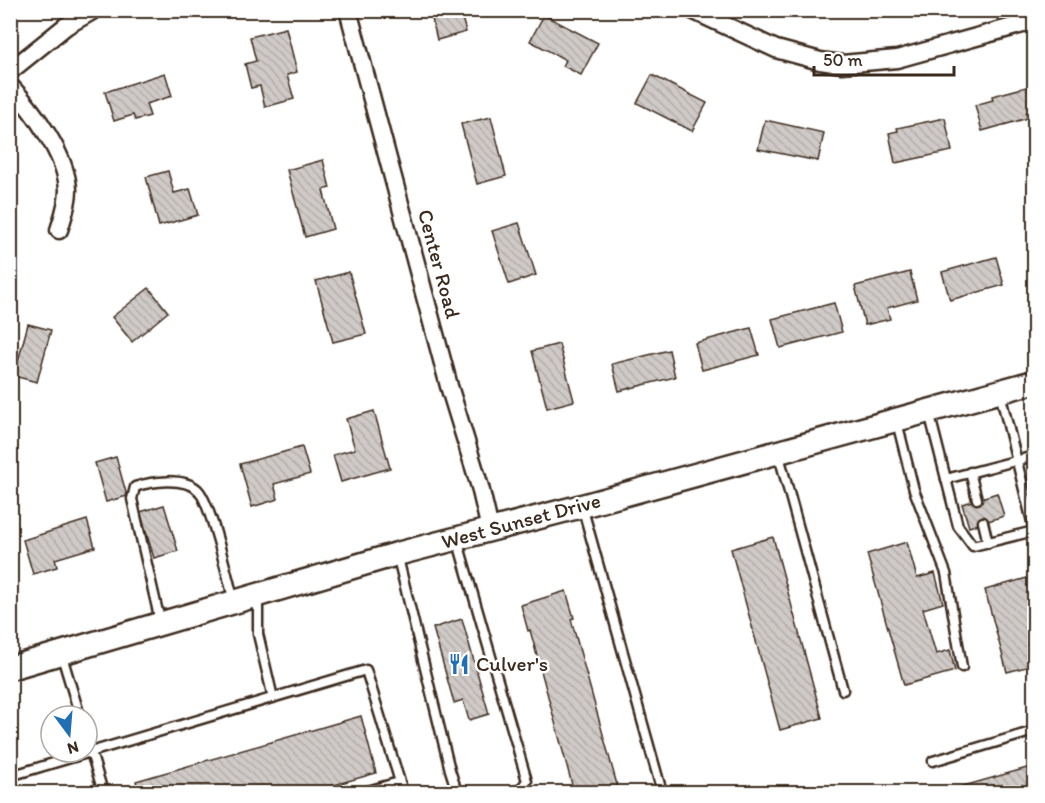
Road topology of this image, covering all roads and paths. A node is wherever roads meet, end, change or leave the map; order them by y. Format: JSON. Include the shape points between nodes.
{"nodes":[{"id":1,"x":94,"y":10,"type":"edge"},
{"id":2,"x":348,"y":10,"type":"edge"},
{"id":3,"x":692,"y":10,"type":"edge"},
{"id":4,"x":1035,"y":21,"type":"edge"},
{"id":5,"x":10,"y":71,"type":"edge"},
{"id":6,"x":10,"y":86,"type":"edge"},
{"id":7,"x":59,"y":230,"type":"dead end"},
{"id":8,"x":1035,"y":382,"type":"edge"},
{"id":9,"x":999,"y":391,"type":"junction"},
{"id":10,"x":929,"y":410,"type":"junction"},
{"id":11,"x":896,"y":419,"type":"junction"},
{"id":12,"x":778,"y":452,"type":"junction"},
{"id":13,"x":1035,"y":456,"type":"edge"},
{"id":14,"x":1017,"y":461,"type":"junction"},
{"id":15,"x":970,"y":472,"type":"junction"},
{"id":16,"x":946,"y":479,"type":"junction"},
{"id":17,"x":977,"y":499,"type":"dead end"},
{"id":18,"x":582,"y":506,"type":"junction"},
{"id":19,"x":983,"y":522,"type":"dead end"},
{"id":20,"x":490,"y":529,"type":"junction"},
{"id":21,"x":1035,"y":530,"type":"edge"},
{"id":22,"x":457,"y":538,"type":"junction"},
{"id":23,"x":988,"y":543,"type":"junction"},
{"id":24,"x":397,"y":554,"type":"junction"},
{"id":25,"x":258,"y":595,"type":"junction"},
{"id":26,"x":234,"y":602,"type":"junction"},
{"id":27,"x":160,"y":624,"type":"junction"},
{"id":28,"x":61,"y":653,"type":"junction"},
{"id":29,"x":962,"y":667,"type":"dead end"},
{"id":30,"x":10,"y":668,"type":"edge"},
{"id":31,"x":843,"y":690,"type":"dead end"},
{"id":32,"x":273,"y":698,"type":"junction"},
{"id":33,"x":76,"y":704,"type":"edge"},
{"id":34,"x":1035,"y":731,"type":"edge"},
{"id":35,"x":99,"y":750,"type":"edge"},
{"id":36,"x":933,"y":761,"type":"dead end"},
{"id":37,"x":50,"y":764,"type":"edge"},
{"id":38,"x":95,"y":764,"type":"edge"},
{"id":39,"x":10,"y":776,"type":"edge"},
{"id":40,"x":399,"y":782,"type":"junction"},
{"id":41,"x":103,"y":792,"type":"edge"},
{"id":42,"x":364,"y":792,"type":"edge"},
{"id":43,"x":403,"y":792,"type":"edge"},
{"id":44,"x":457,"y":792,"type":"edge"},
{"id":45,"x":518,"y":792,"type":"edge"},
{"id":46,"x":662,"y":792,"type":"edge"}],
"edges":[{"from":1,"to":5,"type":"street","via":[[66,26]]},
{"from":2,"to":20,"type":"street","name":"Center Road"},
{"from":3,"to":4,"type":"street","via":[[776,49],[842,64],[897,59]]},
{"from":6,"to":7,"type":"street","via":[[42,127],[63,164],[68,187]]},
{"from":8,"to":9,"type":"main road","name":"West Sunset Drive"},
{"from":9,"to":10,"type":"main road","name":"West Sunset Drive"},
{"from":9,"to":14,"type":"lane"},
{"from":10,"to":11,"type":"main road","name":"West Sunset Drive"},
{"from":10,"to":16,"type":"lane"},
{"from":11,"to":12,"type":"main road","name":"West Sunset Drive"},
{"from":11,"to":29,"type":"lane","via":[[914,490],[946,573]]},
{"from":12,"to":18,"type":"main road","name":"West Sunset Drive"},
{"from":12,"to":31,"type":"lane"},
{"from":13,"to":14,"type":"lane"},
{"from":14,"to":15,"type":"lane"},
{"from":14,"to":21,"type":"lane"},
{"from":15,"to":16,"type":"lane"},
{"from":15,"to":17,"type":"lane"},
{"from":16,"to":23,"type":"lane","via":[[957,526],[973,546]]},
{"from":18,"to":20,"type":"main road","name":"West Sunset Drive"},
{"from":18,"to":46,"type":"lane"},
{"from":19,"to":23,"type":"lane"},
{"from":20,"to":22,"type":"main road","name":"West Sunset Drive"},
{"from":21,"to":23,"type":"lane"},
{"from":22,"to":24,"type":"main road","name":"West Sunset Drive"},
{"from":22,"to":45,"type":"lane","via":[[527,781]]},
{"from":24,"to":25,"type":"main road","name":"West Sunset Drive"},
{"from":24,"to":44,"type":"lane"},
{"from":25,"to":26,"type":"main road","name":"West Sunset Drive"},
{"from":25,"to":32,"type":"lane","via":[[258,634]]},
{"from":26,"to":27,"type":"main road","name":"West Sunset Drive"},
{"from":26,"to":27,"type":"lane","via":[[209,512],[199,491],[171,482],[150,482],[135,487],[132,499]]},
{"from":27,"to":28,"type":"main road","name":"West Sunset Drive"},
{"from":28,"to":30,"type":"main road","name":"West Sunset Drive"},
{"from":28,"to":33,"type":"lane"},
{"from":32,"to":35,"type":"lane"},
{"from":32,"to":40,"type":"lane","via":[[366,670]]},
{"from":34,"to":36,"type":"lane"},
{"from":37,"to":39,"type":"lane"},
{"from":38,"to":41,"type":"lane"},
{"from":40,"to":42,"type":"lane"},
{"from":40,"to":43,"type":"lane"}]}
